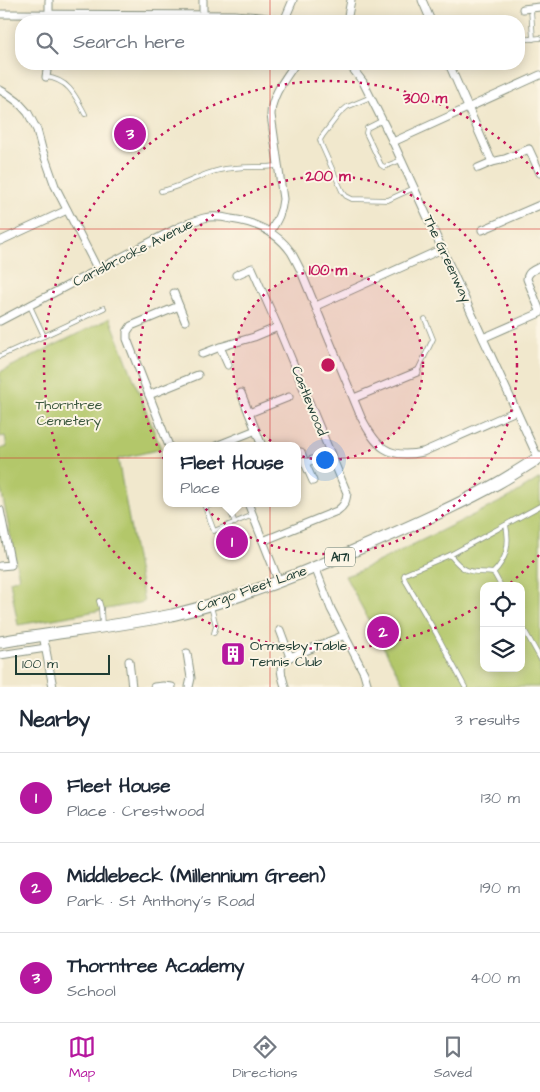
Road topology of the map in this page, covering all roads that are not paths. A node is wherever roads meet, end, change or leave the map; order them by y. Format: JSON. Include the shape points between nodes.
{"nodes":[{"id":1,"x":49,"y":0,"type":"edge"},
{"id":2,"x":203,"y":0,"type":"edge"},
{"id":3,"x":293,"y":0,"type":"edge"},
{"id":4,"x":351,"y":0,"type":"edge"},
{"id":5,"x":422,"y":0,"type":"edge"},
{"id":6,"x":540,"y":7,"type":"edge"},
{"id":7,"x":527,"y":8,"type":"joint"},
{"id":8,"x":0,"y":14,"type":"edge"},
{"id":9,"x":49,"y":14,"type":"junction"},
{"id":10,"x":52,"y":15,"type":"edge"},
{"id":11,"x":203,"y":15,"type":"joint"},
{"id":12,"x":234,"y":15,"type":"edge"},
{"id":13,"x":287,"y":15,"type":"edge"},
{"id":14,"x":348,"y":15,"type":"edge"},
{"id":15,"x":428,"y":15,"type":"edge"},
{"id":16,"x":540,"y":38,"type":"edge"},
{"id":17,"x":533,"y":39,"type":"junction"},
{"id":18,"x":525,"y":40,"type":"edge"},
{"id":19,"x":47,"y":70,"type":"edge"},
{"id":20,"x":291,"y":70,"type":"edge"},
{"id":21,"x":354,"y":70,"type":"edge"},
{"id":22,"x":452,"y":70,"type":"edge"},
{"id":23,"x":540,"y":76,"type":"edge"},
{"id":24,"x":46,"y":77,"type":"joint"},
{"id":25,"x":0,"y":90,"type":"edge"},
{"id":26,"x":371,"y":97,"type":"junction"},
{"id":27,"x":468,"y":108,"type":"junction"},
{"id":28,"x":85,"y":114,"type":"dead end"},
{"id":29,"x":383,"y":120,"type":"junction"},
{"id":30,"x":393,"y":142,"type":"junction"},
{"id":31,"x":401,"y":160,"type":"junction"},
{"id":32,"x":492,"y":162,"type":"junction"},
{"id":33,"x":278,"y":166,"type":"junction"},
{"id":34,"x":478,"y":168,"type":"dead end"},
{"id":35,"x":540,"y":173,"type":"edge"},
{"id":36,"x":414,"y":188,"type":"junction"},
{"id":37,"x":162,"y":191,"type":"dead end"},
{"id":38,"x":540,"y":205,"type":"edge"},
{"id":39,"x":67,"y":210,"type":"junction"},
{"id":40,"x":482,"y":230,"type":"dead end"},
{"id":41,"x":270,"y":232,"type":"junction"},
{"id":42,"x":0,"y":241,"type":"edge"},
{"id":43,"x":442,"y":249,"type":"junction"},
{"id":44,"x":540,"y":266,"type":"edge"},
{"id":45,"x":98,"y":270,"type":"junction"},
{"id":46,"x":236,"y":275,"type":"dead end"},
{"id":47,"x":174,"y":293,"type":"dead end"},
{"id":48,"x":30,"y":306,"type":"junction"},
{"id":49,"x":179,"y":306,"type":"junction"},
{"id":50,"x":316,"y":306,"type":"junction"},
{"id":51,"x":104,"y":308,"type":"dead end"},
{"id":52,"x":540,"y":312,"type":"edge"},
{"id":53,"x":425,"y":319,"type":"dead end"},
{"id":54,"x":0,"y":321,"type":"edge"},
{"id":55,"x":185,"y":321,"type":"dead end"},
{"id":56,"x":278,"y":326,"type":"junction"},
{"id":57,"x":44,"y":336,"type":"junction"},
{"id":58,"x":483,"y":338,"type":"junction"},
{"id":59,"x":220,"y":347,"type":"junction"},
{"id":60,"x":202,"y":354,"type":"dead end"},
{"id":61,"x":0,"y":356,"type":"edge"},
{"id":62,"x":228,"y":366,"type":"dead end"},
{"id":63,"x":416,"y":372,"type":"joint"},
{"id":64,"x":198,"y":375,"type":"dead end"},
{"id":65,"x":242,"y":393,"type":"dead end"},
{"id":66,"x":149,"y":394,"type":"junction"},
{"id":67,"x":289,"y":397,"type":"dead end"},
{"id":68,"x":354,"y":398,"type":"junction"},
{"id":69,"x":516,"y":411,"type":"junction"},
{"id":70,"x":249,"y":413,"type":"junction"},
{"id":71,"x":256,"y":430,"type":"junction"},
{"id":72,"x":167,"y":442,"type":"edge"},
{"id":73,"x":226,"y":442,"type":"edge"},
{"id":74,"x":260,"y":442,"type":"edge"},
{"id":75,"x":301,"y":452,"type":"dead end"},
{"id":76,"x":330,"y":453,"type":"junction"},
{"id":77,"x":539,"y":458,"type":"edge"},
{"id":78,"x":306,"y":463,"type":"junction"},
{"id":79,"x":313,"y":481,"type":"dead end"},
{"id":80,"x":540,"y":506,"type":"edge"},
{"id":81,"x":205,"y":507,"type":"edge"},
{"id":82,"x":229,"y":507,"type":"edge"},
{"id":83,"x":250,"y":507,"type":"edge"},
{"id":84,"x":0,"y":510,"type":"edge"},
{"id":85,"x":253,"y":515,"type":"junction"},
{"id":86,"x":235,"y":523,"type":"junction"},
{"id":87,"x":506,"y":525,"type":"junction"},
{"id":88,"x":264,"y":541,"type":"junction"},
{"id":89,"x":450,"y":555,"type":"junction"},
{"id":90,"x":0,"y":566,"type":"edge"},
{"id":91,"x":315,"y":567,"type":"junction"},
{"id":92,"x":493,"y":573,"type":"junction"},
{"id":93,"x":279,"y":582,"type":"junction"},
{"id":94,"x":499,"y":582,"type":"edge"},
{"id":95,"x":99,"y":601,"type":"dead end"},
{"id":96,"x":210,"y":605,"type":"junction"},
{"id":97,"x":102,"y":627,"type":"junction"},
{"id":98,"x":523,"y":627,"type":"edge"},
{"id":99,"x":280,"y":630,"type":"dead end"},
{"id":100,"x":214,"y":633,"type":"dead end"},
{"id":101,"x":43,"y":635,"type":"junction"},
{"id":102,"x":345,"y":635,"type":"junction"},
{"id":103,"x":0,"y":642,"type":"edge"},
{"id":104,"x":46,"y":648,"type":"junction"},
{"id":105,"x":186,"y":653,"type":"dead end"},
{"id":106,"x":0,"y":654,"type":"edge"},
{"id":107,"x":290,"y":657,"type":"junction"},
{"id":108,"x":540,"y":658,"type":"edge"},
{"id":109,"x":129,"y":662,"type":"dead end"},
{"id":110,"x":53,"y":687,"type":"edge"},
{"id":111,"x":132,"y":687,"type":"edge"},
{"id":112,"x":154,"y":687,"type":"edge"},
{"id":113,"x":172,"y":687,"type":"edge"},
{"id":114,"x":189,"y":687,"type":"edge"},
{"id":115,"x":285,"y":687,"type":"edge"},
{"id":116,"x":368,"y":687,"type":"edge"},
{"id":117,"x":465,"y":687,"type":"edge"}],
"edges":[{"from":1,"to":9,"type":"street"},
{"from":2,"to":11,"type":"street"},
{"from":3,"to":13,"type":"street"},
{"from":4,"to":14,"type":"street"},
{"from":5,"to":15,"type":"street"},
{"from":6,"to":7,"type":"street"},
{"from":7,"to":17,"type":"lane"},
{"from":8,"to":9,"type":"street"},
{"from":9,"to":10,"type":"street"},
{"from":11,"to":12,"type":"street"},
{"from":16,"to":17,"type":"lane"},
{"from":17,"to":18,"type":"lane"},
{"from":19,"to":24,"type":"street"},
{"from":20,"to":33,"type":"street","via":[[271,106]]},
{"from":21,"to":26,"type":"street","name":"The Greenway"},
{"from":22,"to":27,"type":"street"},
{"from":23,"to":27,"type":"street"},
{"from":24,"to":28,"type":"lane","via":[[68,86]]},
{"from":25,"to":39,"type":"street","via":[[18,102],[38,130],[48,167]]},
{"from":26,"to":29,"type":"street","name":"The Greenway"},
{"from":26,"to":36,"type":"lane","via":[[347,107],[320,140],[342,191],[352,199],[388,200]]},
{"from":27,"to":30,"type":"street"},
{"from":27,"to":32,"type":"street"},
{"from":29,"to":30,"type":"street","name":"The Greenway"},
{"from":29,"to":31,"type":"lane","via":[[367,128],[366,132],[381,165],[384,167]]},
{"from":30,"to":31,"type":"street","name":"The Greenway"},
{"from":31,"to":36,"type":"street","name":"The Greenway"},
{"from":32,"to":34,"type":"street"},
{"from":32,"to":35,"type":"street","via":[[529,149]]},
{"from":33,"to":37,"type":"lane","via":[[218,170]]},
{"from":33,"to":41,"type":"street","via":[[282,210]]},
{"from":36,"to":43,"type":"street","name":"The Greenway"},
{"from":38,"to":40,"type":"street"},
{"from":39,"to":42,"type":"street"},
{"from":39,"to":45,"type":"street"},
{"from":41,"to":45,"type":"street","name":"Carisbrooke Avenue","via":[[240,220],[205,218],[179,227]]},
{"from":41,"to":50,"type":"street","name":"Carisbrooke Avenue","via":[[290,251]]},
{"from":43,"to":50,"type":"street"},
{"from":43,"to":58,"type":"street","name":"The Greenway"},
{"from":44,"to":52,"type":"street","via":[[530,272],[527,279]]},
{"from":45,"to":48,"type":"street","name":"Carisbrooke Avenue"},
{"from":46,"to":56,"type":"street","name":"Castlewood","via":[[252,268]]},
{"from":47,"to":49,"type":"street"},
{"from":48,"to":54,"type":"street","name":"Carisbrooke Avenue"},
{"from":48,"to":57,"type":"lane"},
{"from":49,"to":55,"type":"street"},
{"from":49,"to":66,"type":"street","via":[[131,326],[127,332]]},
{"from":50,"to":68,"type":"street","name":"Carisbrooke Avenue"},
{"from":51,"to":57,"type":"lane"},
{"from":52,"to":58,"type":"street"},
{"from":53,"to":63,"type":"lane","via":[[434,339]]},
{"from":56,"to":59,"type":"street"},
{"from":56,"to":76,"type":"street","name":"Castlewood"},
{"from":57,"to":61,"type":"lane"},
{"from":58,"to":69,"type":"street","name":"The Greenway"},
{"from":59,"to":60,"type":"street"},
{"from":59,"to":62,"type":"street"},
{"from":63,"to":68,"type":"street"},
{"from":64,"to":66,"type":"street"},
{"from":65,"to":70,"type":"street"},
{"from":66,"to":72,"type":"street"},
{"from":67,"to":70,"type":"street"},
{"from":68,"to":69,"type":"street","name":"Carisbrooke Avenue","via":[[377,444],[388,451],[410,455]]},
{"from":69,"to":77,"type":"street","name":"The Greenway"},
{"from":70,"to":71,"type":"street"},
{"from":71,"to":73,"type":"street"},
{"from":71,"to":74,"type":"street"},
{"from":75,"to":78,"type":"street"},
{"from":76,"to":78,"type":"street"},
{"from":76,"to":88,"type":"street","name":"Castlewood","via":[[347,493],[343,506]]},
{"from":77,"to":91,"type":"main road","name":"Cargo Fleet Lane","number":"A171","via":[[498,483],[424,520]]},
{"from":78,"to":79,"type":"street"},
{"from":80,"to":87,"type":"lane"},
{"from":81,"to":86,"type":"lane","via":[[214,531]]},
{"from":82,"to":86,"type":"lane"},
{"from":83,"to":85,"type":"street"},
{"from":84,"to":90,"type":"street","via":[[11,566]]},
{"from":85,"to":86,"type":"lane"},
{"from":85,"to":88,"type":"street"},
{"from":87,"to":89,"type":"lane"},
{"from":87,"to":92,"type":"lane","via":[[508,546]]},
{"from":88,"to":93,"type":"street"},
{"from":89,"to":92,"type":"lane","via":[[461,567],[472,572]]},
{"from":89,"to":117,"type":"lane","via":[[404,576]]},
{"from":91,"to":93,"type":"main road","name":"Cargo Fleet Lane","number":"A171"},
{"from":91,"to":102,"type":"street"},
{"from":92,"to":94,"type":"lane"},
{"from":93,"to":96,"type":"main road","name":"Cargo Fleet Lane","number":"A171"},
{"from":95,"to":97,"type":"lane"},
{"from":96,"to":97,"type":"main road","name":"Cargo Fleet Lane","number":"A171"},
{"from":96,"to":100,"type":"lane","via":[[216,626]]},
{"from":97,"to":101,"type":"main road","name":"Cargo Fleet Lane","number":"A171"},
{"from":98,"to":108,"type":"lane"},
{"from":99,"to":107,"type":"street"},
{"from":101,"to":103,"type":"main road","name":"Cargo Fleet Lane","number":"A171"},
{"from":101,"to":104,"type":"street"},
{"from":102,"to":107,"type":"street"},
{"from":102,"to":116,"type":"street"},
{"from":104,"to":106,"type":"street"},
{"from":104,"to":110,"type":"street"},
{"from":105,"to":114,"type":"street","via":[[191,678]]},
{"from":107,"to":115,"type":"street","via":[[281,667]]},
{"from":109,"to":111,"type":"street"},
{"from":112,"to":113,"type":"street"}]}
